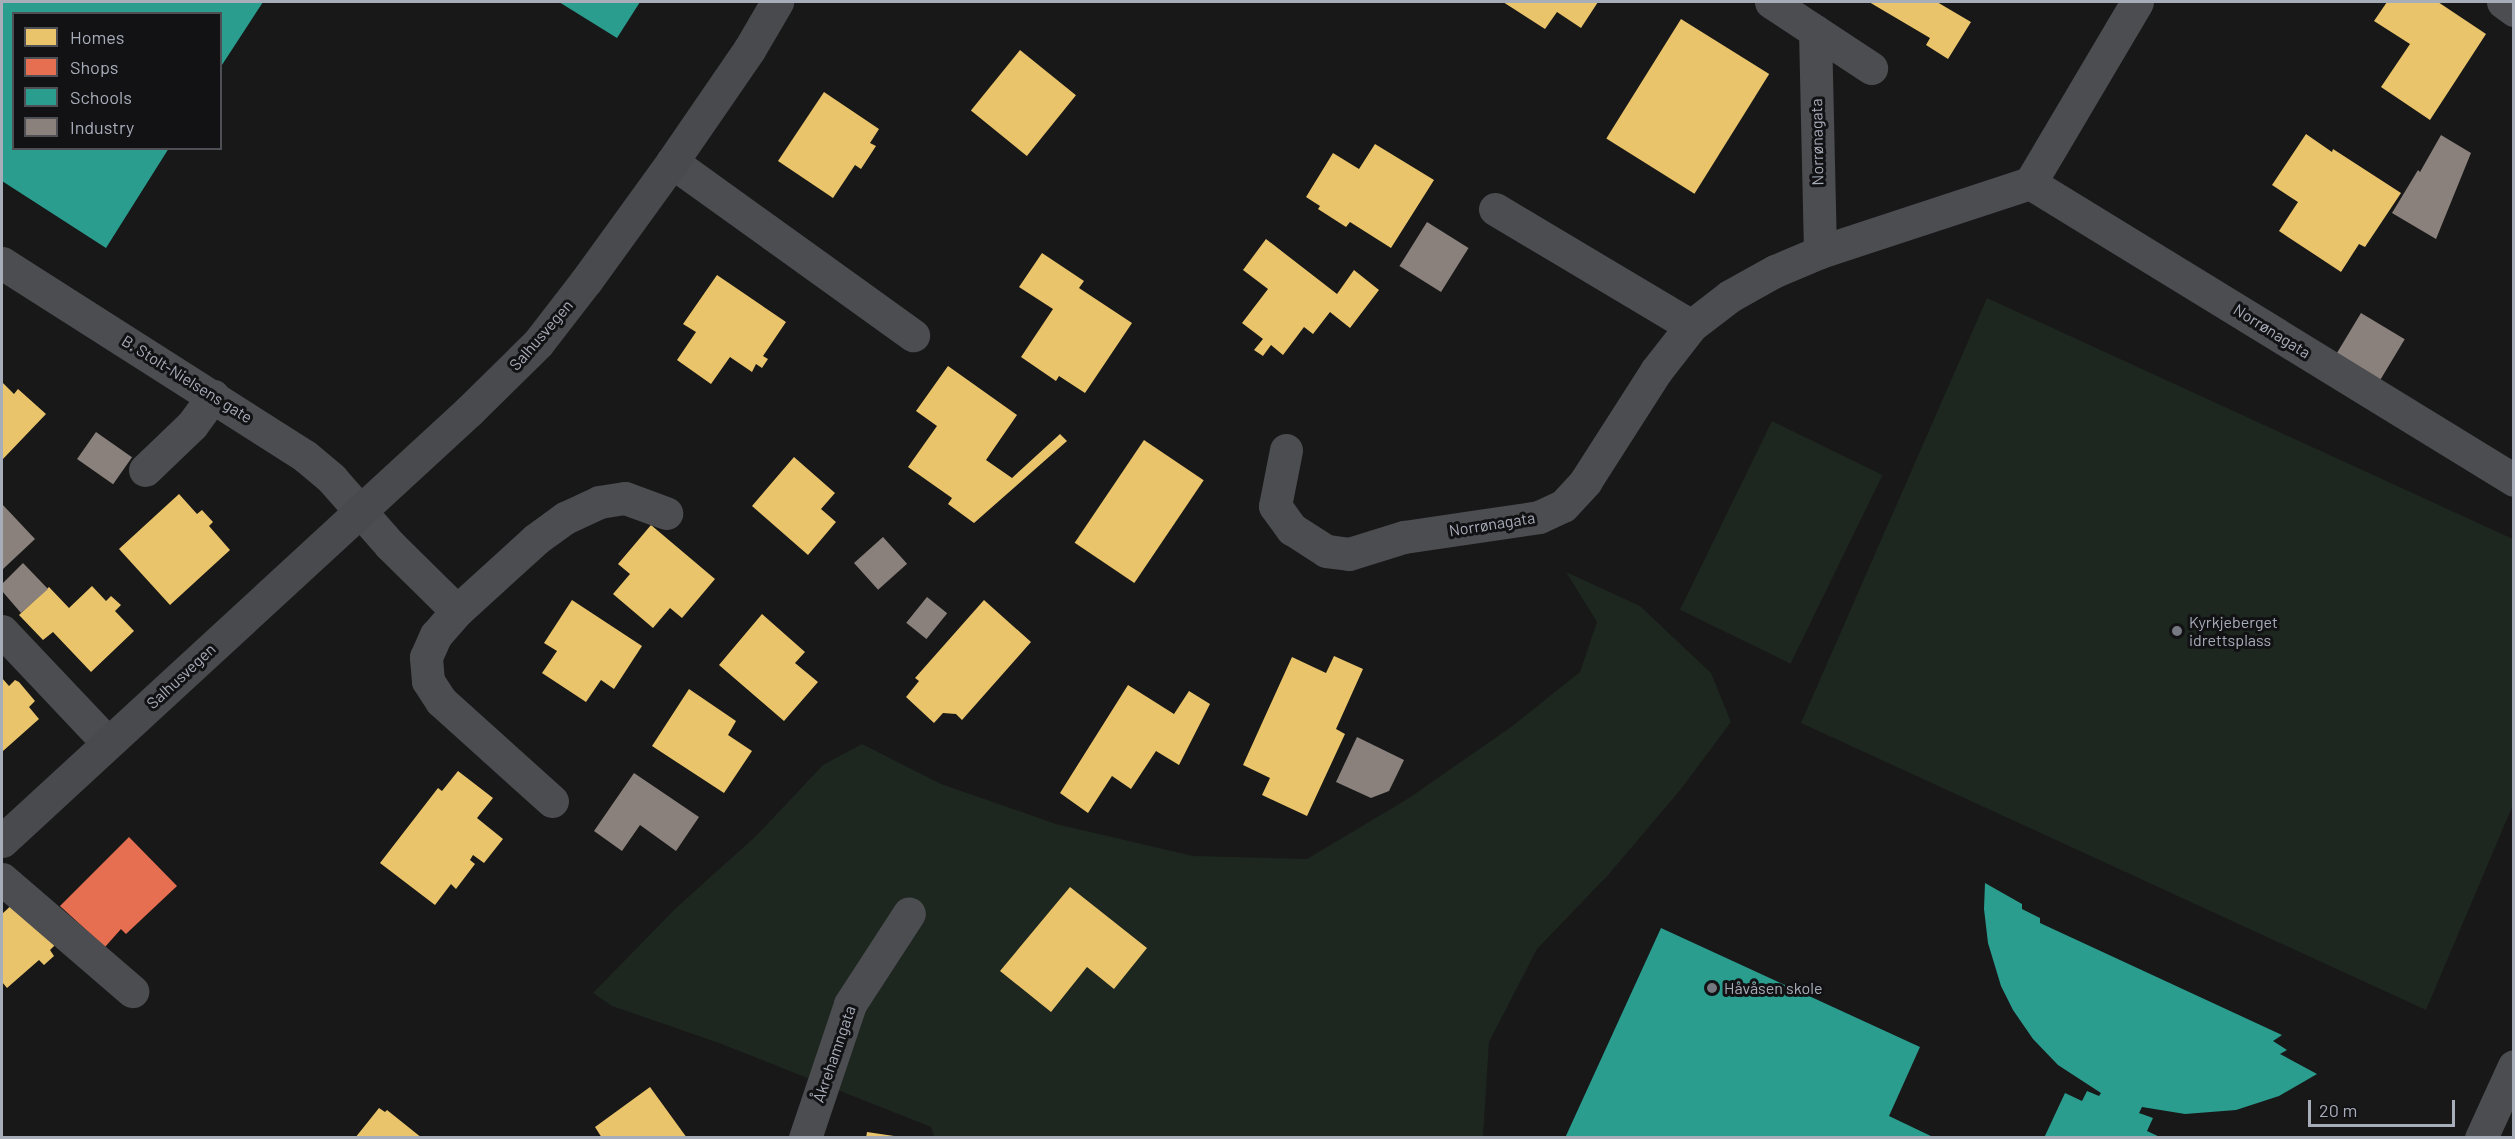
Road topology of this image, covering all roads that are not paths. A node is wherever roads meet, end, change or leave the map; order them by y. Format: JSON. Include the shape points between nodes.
{"nodes":[{"id":1,"x":777,"y":2,"type":"edge"},
{"id":2,"x":1771,"y":2,"type":"edge"},
{"id":3,"x":2137,"y":2,"type":"edge"},
{"id":4,"x":2503,"y":2,"type":"edge"},
{"id":5,"x":2514,"y":10,"type":"edge"},
{"id":6,"x":1815,"y":31,"type":"junction"},
{"id":7,"x":1871,"y":68,"type":"dead end"},
{"id":8,"x":672,"y":162,"type":"junction"},
{"id":9,"x":2030,"y":183,"type":"junction"},
{"id":10,"x":1496,"y":209,"type":"dead end"},
{"id":11,"x":1820,"y":252,"type":"junction"},
{"id":12,"x":2,"y":263,"type":"edge"},
{"id":13,"x":1691,"y":326,"type":"junction"},
{"id":14,"x":913,"y":335,"type":"dead end"},
{"id":15,"x":213,"y":396,"type":"junction"},
{"id":16,"x":1286,"y":450,"type":"dead end"},
{"id":17,"x":145,"y":470,"type":"dead end"},
{"id":18,"x":2514,"y":480,"type":"edge"},
{"id":19,"x":360,"y":511,"type":"junction"},
{"id":20,"x":666,"y":513,"type":"dead end"},
{"id":21,"x":457,"y":611,"type":"junction"},
{"id":22,"x":2,"y":631,"type":"edge"},
{"id":23,"x":108,"y":743,"type":"junction"},
{"id":24,"x":552,"y":801,"type":"dead end"},
{"id":25,"x":2,"y":841,"type":"edge"},
{"id":26,"x":2,"y":879,"type":"edge"},
{"id":27,"x":909,"y":913,"type":"dead end"},
{"id":28,"x":132,"y":991,"type":"dead end"},
{"id":29,"x":2514,"y":1066,"type":"edge"},
{"id":30,"x":806,"y":1137,"type":"edge"},
{"id":31,"x":2481,"y":1137,"type":"edge"}],
"edges":[{"from":1,"to":8,"type":"main road","name":"Salhusvegen"},
{"from":2,"to":6,"type":"street"},
{"from":3,"to":9,"type":"street"},
{"from":4,"to":5,"type":"street"},
{"from":6,"to":7,"type":"street"},
{"from":6,"to":11,"type":"street","name":"Norrønagata"},
{"from":8,"to":14,"type":"street"},
{"from":8,"to":19,"type":"main road","name":"Salhusvegen","via":[[538,343]]},
{"from":9,"to":11,"type":"street","name":"Norrønagata"},
{"from":9,"to":18,"type":"street","name":"Norrønagata"},
{"from":10,"to":13,"type":"street"},
{"from":11,"to":13,"type":"street","name":"Norrønagata","via":[[1730,296]]},
{"from":12,"to":15,"type":"street","name":"B. Stolt-Nielsens gate"},
{"from":13,"to":16,"type":"street","name":"Norrønagata","via":[[1656,370],[1585,482],[1563,506],[1539,517],[1404,537],[1350,554],[1326,551],[1292,529],[1275,506]]},
{"from":15,"to":17,"type":"street","via":[[192,425]]},
{"from":15,"to":19,"type":"street","name":"B. Stolt-Nielsens gate","via":[[305,456]]},
{"from":19,"to":21,"type":"street"},
{"from":19,"to":23,"type":"main road","name":"Salhusvegen"},
{"from":20,"to":21,"type":"street","via":[[625,498],[599,502],[565,518],[536,539]]},
{"from":21,"to":24,"type":"street","via":[[435,635],[426,657],[428,681],[441,701]]},
{"from":22,"to":23,"type":"street"},
{"from":23,"to":25,"type":"main road","name":"Salhusvegen"},
{"from":26,"to":28,"type":"street"},
{"from":27,"to":30,"type":"street","name":"Åkrehamngata","via":[[850,1004]]},
{"from":29,"to":31,"type":"street"}]}
